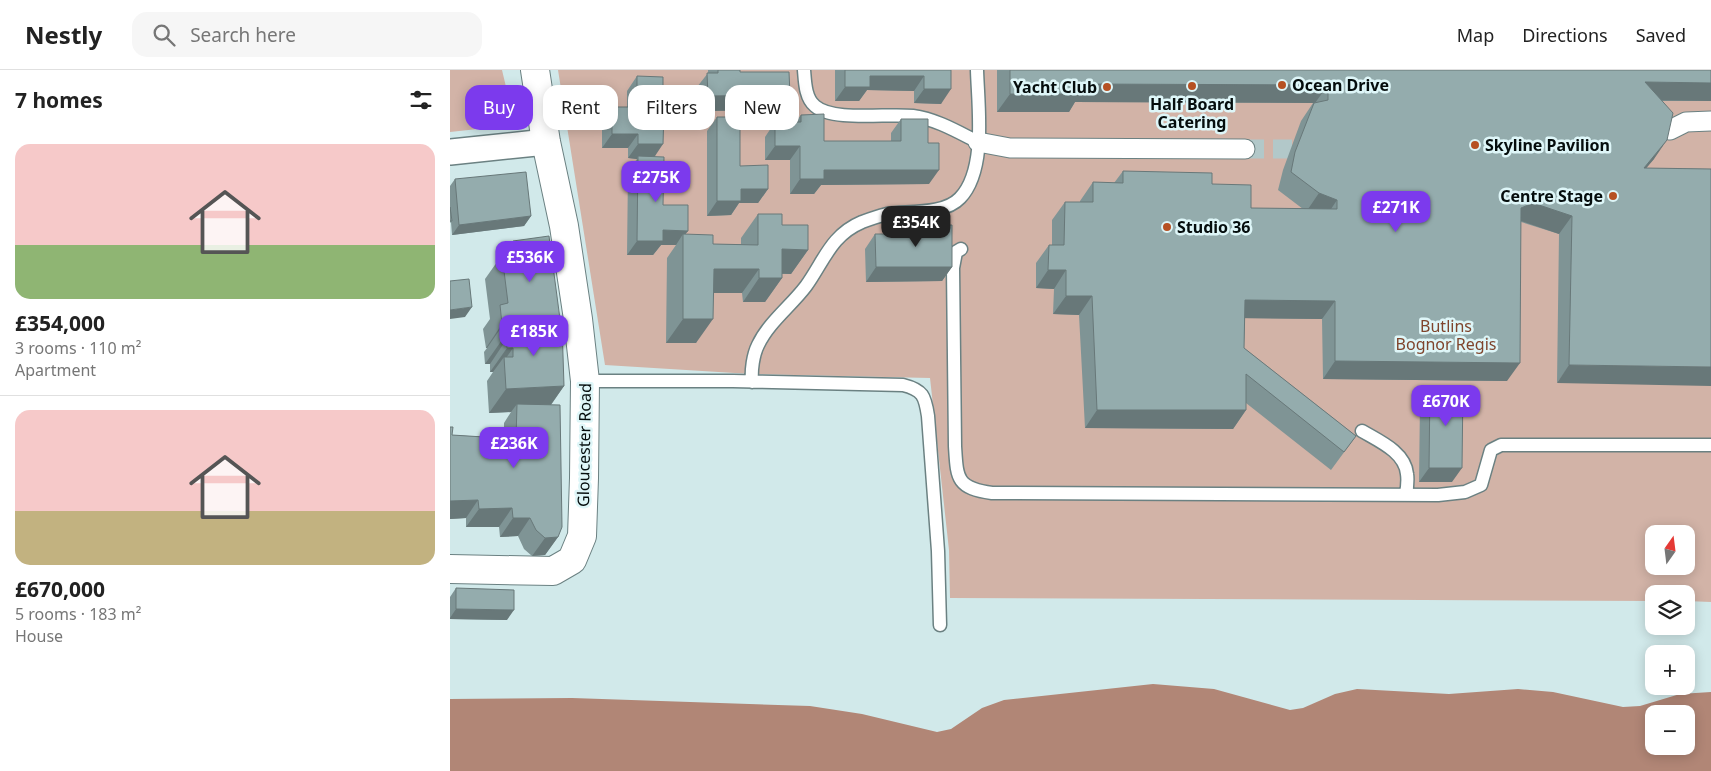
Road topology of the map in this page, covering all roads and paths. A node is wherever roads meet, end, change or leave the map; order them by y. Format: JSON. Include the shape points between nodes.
{"nodes":[{"id":1,"x":535,"y":70,"type":"edge"},
{"id":2,"x":804,"y":70,"type":"edge"},
{"id":3,"x":977,"y":70,"type":"edge"},
{"id":4,"x":1711,"y":121,"type":"edge"},
{"id":5,"x":1670,"y":130,"type":"edge"},
{"id":6,"x":546,"y":142,"type":"junction"},
{"id":7,"x":978,"y":142,"type":"junction"},
{"id":8,"x":1245,"y":149,"type":"tunnel mouth"},
{"id":9,"x":450,"y":152,"type":"edge"},
{"id":10,"x":961,"y":249,"type":"dead end"},
{"id":11,"x":585,"y":380,"type":"junction"},
{"id":12,"x":752,"y":382,"type":"junction"},
{"id":13,"x":1362,"y":431,"type":"dead end"},
{"id":14,"x":1711,"y":445,"type":"edge"},
{"id":15,"x":1406,"y":494,"type":"junction"},
{"id":16,"x":450,"y":569,"type":"edge"},
{"id":17,"x":940,"y":625,"type":"dead end"}],
"edges":[{"from":1,"to":6,"type":"street","name":"Gloucester Road"},
{"from":2,"to":7,"type":"lane","via":[[805,88],[814,106],[832,115],[915,116],[942,124]]},
{"from":3,"to":7,"type":"lane"},
{"from":4,"to":5,"type":"street","via":[[1686,122]]},
{"from":6,"to":9,"type":"street"},
{"from":6,"to":11,"type":"street","name":"Gloucester Road","via":[[564,226]]},
{"from":7,"to":8,"type":"street","via":[[1010,148]]},
{"from":7,"to":12,"type":"lane","via":[[975,167],[968,188],[959,200],[931,211],[887,214],[861,222],[840,235],[806,286],[768,328],[758,345]]},
{"from":10,"to":15,"type":"lane","via":[[956,252],[952,268],[956,470],[961,481],[974,490]]},
{"from":11,"to":12,"type":"lane"},
{"from":11,"to":16,"type":"street","name":"Gloucester Road","via":[[582,536],[572,560],[553,571]]},
{"from":12,"to":17,"type":"lane","via":[[903,385],[922,393],[926,402],[938,550]]},
{"from":13,"to":15,"type":"lane","via":[[1386,445],[1405,464]]},
{"from":14,"to":15,"type":"lane","via":[[1501,445],[1491,450],[1481,485],[1465,492]]}]}
